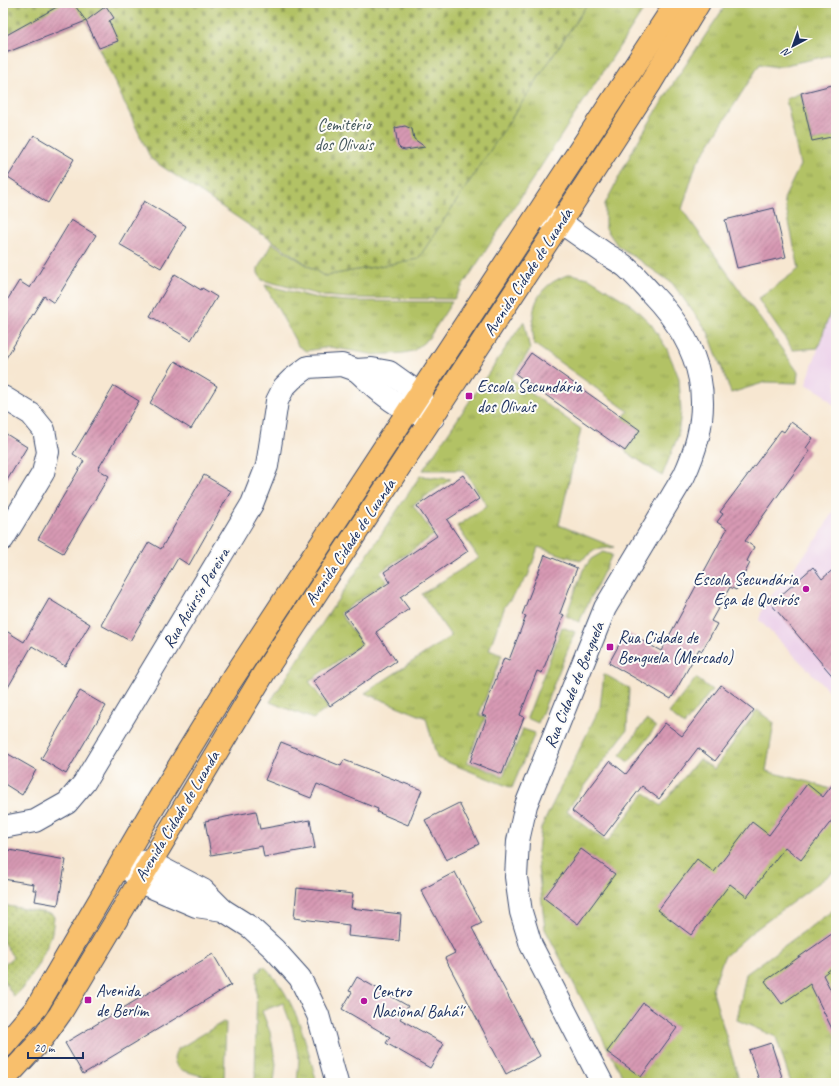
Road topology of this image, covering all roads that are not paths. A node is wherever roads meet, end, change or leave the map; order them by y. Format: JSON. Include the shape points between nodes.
{"nodes":[{"id":1,"x":676,"y":3,"type":"edge"},
{"id":2,"x":699,"y":3,"type":"edge"},
{"id":3,"x":537,"y":216,"type":"junction"},
{"id":4,"x":556,"y":229,"type":"junction"},
{"id":5,"x":3,"y":397,"type":"edge"},
{"id":6,"x":414,"y":403,"type":"junction"},
{"id":7,"x":433,"y":418,"type":"junction"},
{"id":8,"x":3,"y":539,"type":"edge"},
{"id":9,"x":3,"y":827,"type":"edge"},
{"id":10,"x":123,"y":861,"type":"junction"},
{"id":11,"x":150,"y":862,"type":"junction"},
{"id":12,"x":139,"y":881,"type":"junction"},
{"id":13,"x":223,"y":910,"type":"junction"},
{"id":14,"x":3,"y":1047,"type":"edge"},
{"id":15,"x":3,"y":1081,"type":"edge"},
{"id":16,"x":337,"y":1083,"type":"edge"},
{"id":17,"x":602,"y":1083,"type":"edge"}],
"edges":[{"from":1,"to":3,"type":"main road","name":"Avenida Cidade de Luanda"},
{"from":2,"to":4,"type":"main road","name":"Avenida Cidade de Luanda"},
{"from":3,"to":4,"type":"street","name":"Rua Cidade de Benguela"},
{"from":3,"to":6,"type":"main road","name":"Avenida Cidade de Luanda"},
{"from":4,"to":7,"type":"main road","name":"Avenida Cidade de Luanda"},
{"from":4,"to":17,"type":"street","name":"Rua Cidade de Benguela","via":[[617,279],[659,301],[672,315],[691,348],[701,384],[701,422],[692,459],[605,608],[526,805],[518,841],[518,894],[530,945]]},
{"from":5,"to":8,"type":"street","via":[[31,414],[44,430],[48,452],[43,473]]},
{"from":6,"to":7,"type":"street","name":"Rua Acúrsio Pereira"},
{"from":6,"to":9,"type":"street","name":"Rua Acúrsio Pereira","via":[[410,387],[389,372],[356,370],[342,365],[308,367],[284,387],[277,401],[267,466],[252,504],[84,782],[67,803],[35,821]]},
{"from":6,"to":10,"type":"main road","name":"Avenida Cidade de Luanda","via":[[229,684]]},
{"from":7,"to":11,"type":"main road","name":"Avenida Cidade de Luanda","via":[[264,673]]},
{"from":10,"to":11,"type":"street"},
{"from":10,"to":12,"type":"street"},
{"from":10,"to":14,"type":"main road","name":"Avenida Cidade de Luanda","via":[[37,1007]]},
{"from":11,"to":12,"type":"main road","name":"Avenida Cidade de Luanda"},
{"from":11,"to":13,"type":"street","via":[[203,890]]},
{"from":12,"to":13,"type":"street","via":[[196,906]]},
{"from":12,"to":15,"type":"main road","name":"Avenida Cidade de Luanda","via":[[60,1014],[43,1038]]},
{"from":13,"to":16,"type":"street","via":[[250,927],[300,978],[318,1015]]}]}
